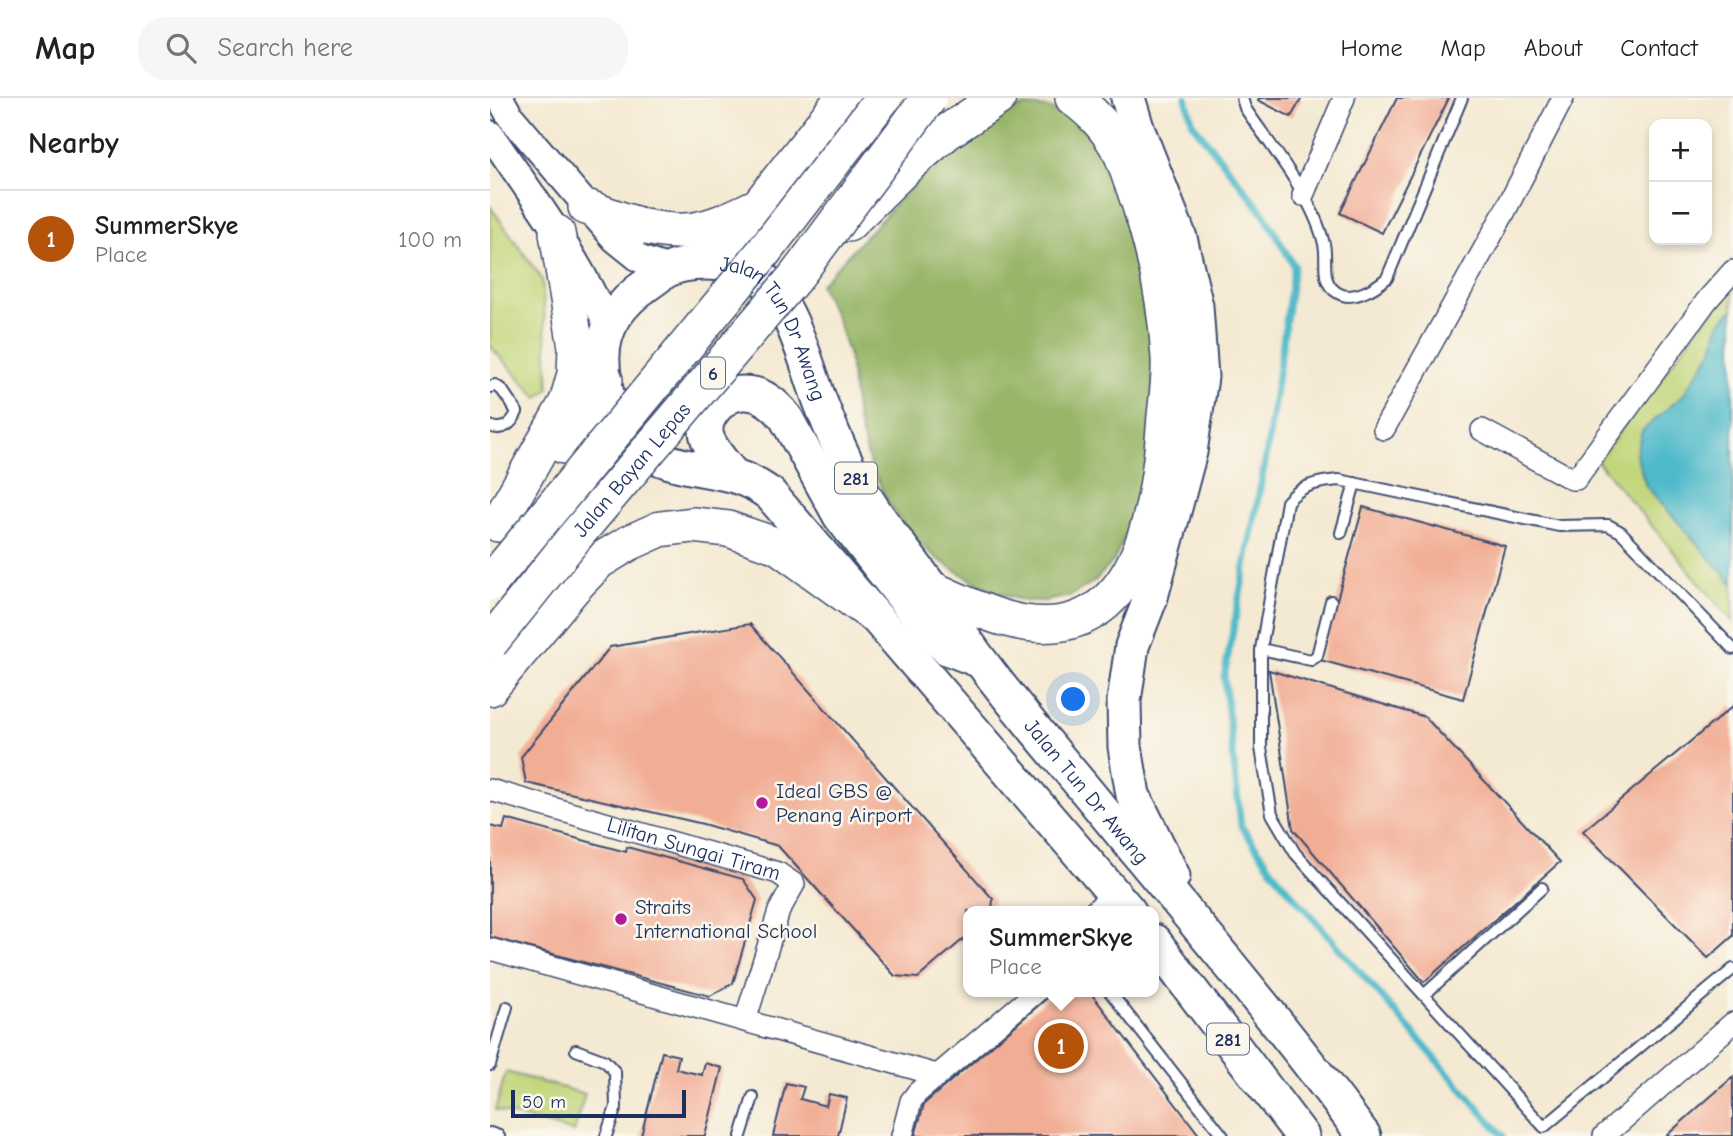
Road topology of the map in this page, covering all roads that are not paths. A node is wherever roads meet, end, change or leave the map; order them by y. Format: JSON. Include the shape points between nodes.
{"nodes":[{"id":1,"x":500,"y":98,"type":"edge"},
{"id":2,"x":843,"y":98,"type":"edge"},
{"id":3,"x":883,"y":98,"type":"edge"},
{"id":4,"x":929,"y":98,"type":"edge"},
{"id":5,"x":998,"y":98,"type":"edge"},
{"id":6,"x":1128,"y":98,"type":"edge"},
{"id":7,"x":1241,"y":98,"type":"edge"},
{"id":8,"x":1344,"y":98,"type":"edge"},
{"id":9,"x":1462,"y":98,"type":"edge"},
{"id":10,"x":1563,"y":98,"type":"edge"},
{"id":11,"x":1084,"y":106,"type":"edge"},
{"id":12,"x":490,"y":134,"type":"edge"},
{"id":13,"x":1303,"y":195,"type":"junction"},
{"id":14,"x":761,"y":205,"type":"junction"},
{"id":15,"x":586,"y":207,"type":"junction"},
{"id":16,"x":557,"y":233,"type":"junction"},
{"id":17,"x":702,"y":262,"type":"junction"},
{"id":18,"x":669,"y":269,"type":"junction"},
{"id":19,"x":1733,"y":271,"type":"edge"},
{"id":20,"x":797,"y":275,"type":"junction"},
{"id":21,"x":608,"y":327,"type":"junction"},
{"id":22,"x":605,"y":380,"type":"junction"},
{"id":23,"x":490,"y":387,"type":"edge"},
{"id":24,"x":490,"y":426,"type":"edge"},
{"id":25,"x":1384,"y":429,"type":"dead end"},
{"id":26,"x":1482,"y":430,"type":"dead end"},
{"id":27,"x":732,"y":474,"type":"junction"},
{"id":28,"x":1355,"y":483,"type":"junction"},
{"id":29,"x":494,"y":529,"type":"edge"},
{"id":30,"x":1341,"y":533,"type":"dead end"},
{"id":31,"x":490,"y":583,"type":"edge"},
{"id":32,"x":932,"y":589,"type":"junction"},
{"id":33,"x":1331,"y":600,"type":"dead end"},
{"id":34,"x":871,"y":613,"type":"junction"},
{"id":35,"x":490,"y":643,"type":"edge"},
{"id":36,"x":1261,"y":649,"type":"junction"},
{"id":37,"x":1733,"y":649,"type":"edge"},
{"id":38,"x":979,"y":660,"type":"junction"},
{"id":39,"x":490,"y":688,"type":"edge"},
{"id":40,"x":490,"y":790,"type":"edge"},
{"id":41,"x":1542,"y":888,"type":"dead end"},
{"id":42,"x":1113,"y":905,"type":"edge"},
{"id":43,"x":1159,"y":948,"type":"edge"},
{"id":44,"x":490,"y":949,"type":"edge"},
{"id":45,"x":1225,"y":962,"type":"junction"},
{"id":46,"x":1733,"y":969,"type":"edge"},
{"id":47,"x":1424,"y":995,"type":"junction"},
{"id":48,"x":1030,"y":997,"type":"edge"},
{"id":49,"x":1114,"y":997,"type":"edge"},
{"id":50,"x":507,"y":1007,"type":"dead end"},
{"id":51,"x":745,"y":1021,"type":"junction"},
{"id":52,"x":1733,"y":1023,"type":"edge"},
{"id":53,"x":576,"y":1049,"type":"dead end"},
{"id":54,"x":490,"y":1065,"type":"edge"},
{"id":55,"x":937,"y":1075,"type":"junction"},
{"id":56,"x":753,"y":1097,"type":"dead end"},
{"id":57,"x":490,"y":1133,"type":"edge"},
{"id":58,"x":499,"y":1136,"type":"edge"},
{"id":59,"x":606,"y":1136,"type":"edge"},
{"id":60,"x":741,"y":1136,"type":"edge"},
{"id":61,"x":902,"y":1136,"type":"edge"},
{"id":62,"x":1223,"y":1136,"type":"edge"},
{"id":63,"x":1302,"y":1136,"type":"edge"},
{"id":64,"x":1364,"y":1136,"type":"edge"},
{"id":65,"x":1604,"y":1136,"type":"edge"}],
"edges":[{"from":1,"to":15,"type":"street"},
{"from":2,"to":14,"type":"highway"},
{"from":3,"to":31,"type":"highway","name":"Jalan Bayan Lepas","number":"6","bridge":true,"via":[[762,254]]},
{"from":4,"to":20,"type":"highway","name":"Jalan Bayan Lepas","number":"6","bridge":true},
{"from":5,"to":20,"type":"highway","bridge":true,"via":[[905,167]]},
{"from":6,"to":45,"type":"main road","via":[[1180,238],[1196,306],[1201,377],[1190,452],[1151,597],[1132,646],[1124,701],[1125,747],[1133,795],[1163,858]]},
{"from":7,"to":13,"type":"lane"},
{"from":8,"to":13,"type":"street"},
{"from":9,"to":13,"type":"lane","via":[[1393,266],[1376,287],[1350,296],[1330,287],[1325,278],[1325,245]]},
{"from":10,"to":25,"type":"street"},
{"from":11,"to":32,"type":"highway","via":[[1121,154],[1149,231],[1160,291],[1169,359],[1151,517],[1123,584],[1100,609],[1065,623],[1006,620]]},
{"from":12,"to":16,"type":"street"},
{"from":14,"to":15,"type":"highway","via":[[720,224],[685,231],[656,229]]},
{"from":14,"to":17,"type":"highway","via":[[727,246]]},
{"from":15,"to":18,"type":"street","via":[[640,259]]},
{"from":16,"to":21,"type":"street","via":[[584,275]]},
{"from":16,"to":29,"type":"highway","via":[[576,347],[575,374],[567,402]]},
{"from":17,"to":18,"type":"main road","name":"Jalan Tun Dr Awang","number":"281"},
{"from":17,"to":32,"type":"main road","name":"Jalan Tun Dr Awang","number":"281","via":[[738,265],[765,280],[786,314],[839,447],[873,508]]},
{"from":18,"to":21,"type":"main road","name":"Jalan Tun Dr Awang","number":"281","via":[[624,303]]},
{"from":19,"to":26,"type":"street","via":[[1576,479]]},
{"from":20,"to":35,"type":"highway","name":"Jalan Bayan Lepas","number":"6","bridge":true,"via":[[573,538]]},
{"from":21,"to":22,"type":"main road","name":"Jalan Tun Dr Awang","number":"281","via":[[602,347]]},
{"from":22,"to":27,"type":"main road","name":"Jalan Tun Dr Awang","number":"281","via":[[617,422],[634,442],[669,462]]},
{"from":22,"to":29,"type":"highway","via":[[585,420]]},
{"from":23,"to":24,"type":"lane","via":[[502,390],[517,412],[503,429]]},
{"from":27,"to":34,"type":"main road","name":"Jalan Tun Dr Awang","number":"281","via":[[770,494]]},
{"from":27,"to":38,"type":"main road","via":[[707,439],[707,418],[731,396],[743,392],[764,397],[786,418],[839,516],[932,634],[947,648]]},
{"from":28,"to":30,"type":"lane"},
{"from":28,"to":36,"type":"lane","via":[[1317,482],[1296,491],[1287,502]]},
{"from":28,"to":37,"type":"lane","via":[[1559,526],[1608,525],[1621,532]]},
{"from":32,"to":38,"type":"main road","name":"Jalan Tun Dr Awang","number":"281"},
{"from":33,"to":36,"type":"lane","via":[[1317,656],[1311,660]]},
{"from":34,"to":39,"type":"highway","via":[[778,546],[728,529],[693,525],[660,529],[599,561]]},
{"from":34,"to":42,"type":"main road","name":"Jalan Tun Dr Awang","number":"281"},
{"from":36,"to":47,"type":"lane","via":[[1261,748],[1272,814],[1295,853]]},
{"from":38,"to":45,"type":"main road","name":"Jalan Tun Dr Awang","number":"281"},
{"from":40,"to":51,"type":"street","name":"Lilitan Sungai Tiram","via":[[778,873],[794,884],[779,911]]},
{"from":41,"to":47,"type":"lane"},
{"from":43,"to":63,"type":"main road","number":"281"},
{"from":44,"to":51,"type":"street"},
{"from":45,"to":64,"type":"main road","name":"Jalan Tun Dr Awang","number":"281"},
{"from":46,"to":47,"type":"lane","via":[[1544,1126]]},
{"from":48,"to":55,"type":"street"},
{"from":49,"to":62,"type":"lane"},
{"from":50,"to":54,"type":"lane"},
{"from":51,"to":55,"type":"street"},
{"from":52,"to":65,"type":"street"},
{"from":53,"to":59,"type":"lane","via":[[605,1061],[615,1072],[616,1107]]},
{"from":55,"to":61,"type":"street","via":[[911,1101]]},
{"from":56,"to":60,"type":"lane"},
{"from":57,"to":58,"type":"lane"}]}
